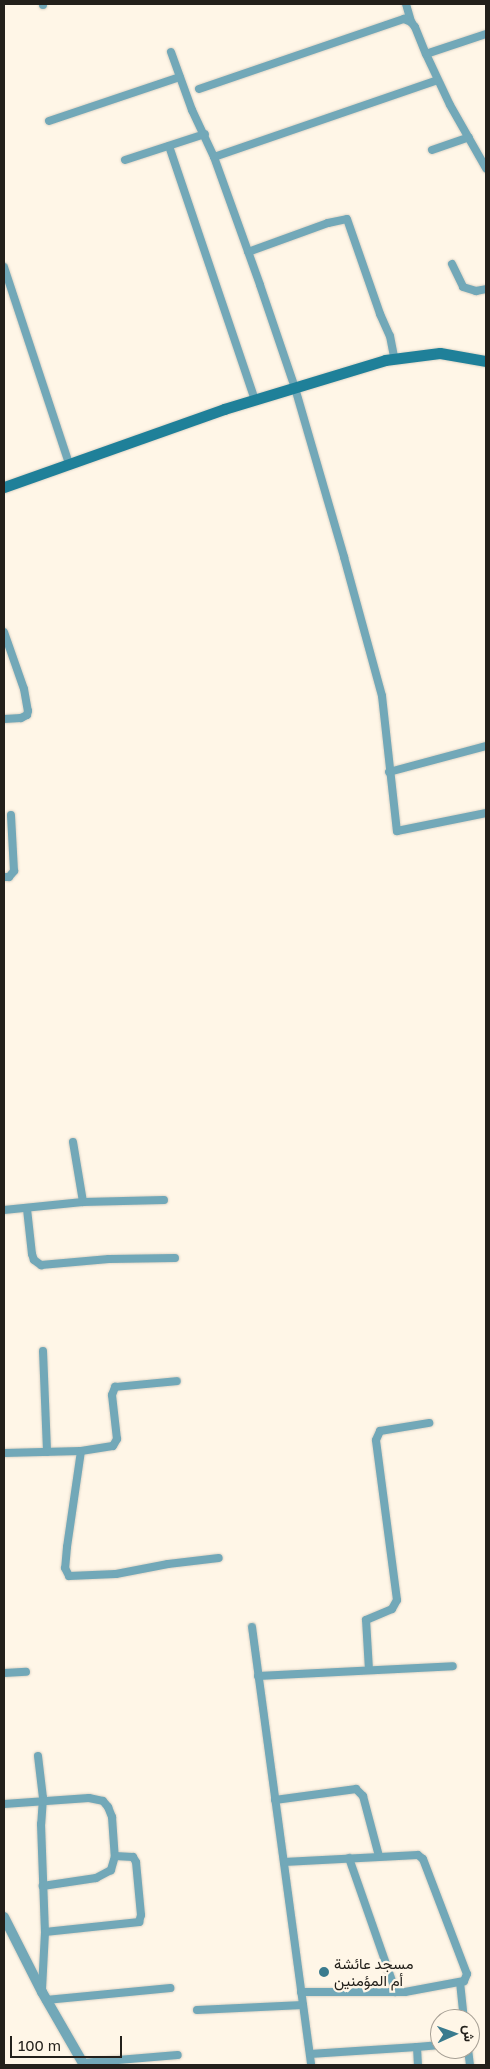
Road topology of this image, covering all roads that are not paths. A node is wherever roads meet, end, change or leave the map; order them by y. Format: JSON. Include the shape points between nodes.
{"nodes":[{"id":1,"x":406,"y":4,"type":"edge"},
{"id":2,"x":411,"y":22,"type":"junction"},
{"id":3,"x":486,"y":34,"type":"edge"},
{"id":4,"x":171,"y":52,"type":"dead end"},
{"id":5,"x":426,"y":54,"type":"junction"},
{"id":6,"x":180,"y":77,"type":"junction"},
{"id":7,"x":437,"y":80,"type":"junction"},
{"id":8,"x":199,"y":88,"type":"dead end"},
{"id":9,"x":49,"y":121,"type":"dead end"},
{"id":10,"x":205,"y":134,"type":"junction"},
{"id":11,"x":469,"y":137,"type":"junction"},
{"id":12,"x":169,"y":146,"type":"junction"},
{"id":13,"x":432,"y":150,"type":"dead end"},
{"id":14,"x":214,"y":158,"type":"junction"},
{"id":15,"x":125,"y":160,"type":"dead end"},
{"id":16,"x":486,"y":168,"type":"edge"},
{"id":17,"x":248,"y":252,"type":"junction"},
{"id":18,"x":452,"y":264,"type":"dead end"},
{"id":19,"x":4,"y":267,"type":"edge"},
{"id":20,"x":486,"y":289,"type":"edge"},
{"id":21,"x":394,"y":358,"type":"junction"},
{"id":22,"x":486,"y":361,"type":"edge"},
{"id":23,"x":295,"y":388,"type":"junction"},
{"id":24,"x":256,"y":400,"type":"junction"},
{"id":25,"x":69,"y":464,"type":"junction"},
{"id":26,"x":4,"y":487,"type":"edge"},
{"id":27,"x":4,"y":632,"type":"edge"},
{"id":28,"x":4,"y":719,"type":"edge"},
{"id":29,"x":486,"y":746,"type":"edge"},
{"id":30,"x":389,"y":772,"type":"junction"},
{"id":31,"x":486,"y":813,"type":"edge"},
{"id":32,"x":11,"y":815,"type":"dead end"},
{"id":33,"x":4,"y":877,"type":"edge"},
{"id":34,"x":73,"y":1142,"type":"dead end"},
{"id":35,"x":164,"y":1200,"type":"dead end"},
{"id":36,"x":83,"y":1202,"type":"junction"},
{"id":37,"x":27,"y":1209,"type":"junction"},
{"id":38,"x":4,"y":1210,"type":"edge"},
{"id":39,"x":175,"y":1258,"type":"dead end"},
{"id":40,"x":43,"y":1351,"type":"dead end"},
{"id":41,"x":177,"y":1381,"type":"dead end"},
{"id":42,"x":429,"y":1423,"type":"dead end"},
{"id":43,"x":81,"y":1451,"type":"junction"},
{"id":44,"x":47,"y":1452,"type":"junction"},
{"id":45,"x":4,"y":1454,"type":"edge"},
{"id":46,"x":219,"y":1558,"type":"dead end"},
{"id":47,"x":252,"y":1627,"type":"dead end"},
{"id":48,"x":453,"y":1666,"type":"dead end"},
{"id":49,"x":369,"y":1670,"type":"junction"},
{"id":50,"x":26,"y":1672,"type":"dead end"},
{"id":51,"x":4,"y":1673,"type":"edge"},
{"id":52,"x":258,"y":1676,"type":"junction"},
{"id":53,"x":38,"y":1756,"type":"dead end"},
{"id":54,"x":275,"y":1800,"type":"junction"},
{"id":55,"x":42,"y":1802,"type":"junction"},
{"id":56,"x":4,"y":1804,"type":"edge"},
{"id":57,"x":114,"y":1856,"type":"junction"},
{"id":58,"x":379,"y":1856,"type":"junction"},
{"id":59,"x":349,"y":1858,"type":"junction"},
{"id":60,"x":284,"y":1862,"type":"junction"},
{"id":61,"x":43,"y":1886,"type":"junction"},
{"id":62,"x":4,"y":1917,"type":"edge"},
{"id":63,"x":45,"y":1932,"type":"junction"},
{"id":64,"x":460,"y":1982,"type":"junction"},
{"id":65,"x":170,"y":1988,"type":"dead end"},
{"id":66,"x":301,"y":1992,"type":"junction"},
{"id":67,"x":396,"y":1992,"type":"junction"},
{"id":68,"x":44,"y":1996,"type":"junction"},
{"id":69,"x":303,"y":2005,"type":"junction"},
{"id":70,"x":463,"y":2009,"type":"edge"},
{"id":71,"x":197,"y":2010,"type":"dead end"},
{"id":72,"x":430,"y":2046,"type":"edge"},
{"id":73,"x":417,"y":2047,"type":"junction"},
{"id":74,"x":310,"y":2054,"type":"junction"},
{"id":75,"x":178,"y":2055,"type":"dead end"},
{"id":76,"x":83,"y":2064,"type":"edge"},
{"id":77,"x":311,"y":2065,"type":"edge"},
{"id":78,"x":418,"y":2065,"type":"edge"}],
"edges":[{"from":1,"to":2,"type":"street"},
{"from":2,"to":5,"type":"street"},
{"from":2,"to":8,"type":"street","via":[[404,19]]},
{"from":3,"to":5,"type":"street"},
{"from":4,"to":6,"type":"street"},
{"from":5,"to":7,"type":"street"},
{"from":6,"to":9,"type":"street"},
{"from":6,"to":10,"type":"street"},
{"from":7,"to":11,"type":"street"},
{"from":7,"to":14,"type":"street"},
{"from":10,"to":12,"type":"street"},
{"from":10,"to":14,"type":"street"},
{"from":11,"to":13,"type":"street"},
{"from":11,"to":16,"type":"street"},
{"from":12,"to":15,"type":"street"},
{"from":12,"to":24,"type":"street"},
{"from":14,"to":17,"type":"street"},
{"from":17,"to":21,"type":"street","via":[[347,219],[390,336]]},
{"from":17,"to":23,"type":"street"},
{"from":18,"to":20,"type":"street","via":[[463,287],[476,291]]},
{"from":19,"to":25,"type":"street"},
{"from":21,"to":22,"type":"main road","via":[[440,353]]},
{"from":21,"to":23,"type":"main road"},
{"from":23,"to":24,"type":"main road"},
{"from":23,"to":30,"type":"street","via":[[379,686]]},
{"from":24,"to":25,"type":"main road"},
{"from":25,"to":26,"type":"main road"},
{"from":27,"to":28,"type":"street","via":[[24,689],[28,711],[21,718]]},
{"from":29,"to":30,"type":"street"},
{"from":30,"to":31,"type":"street","via":[[397,831]]},
{"from":32,"to":33,"type":"street","via":[[14,871],[9,877]]},
{"from":34,"to":36,"type":"street"},
{"from":35,"to":36,"type":"street"},
{"from":36,"to":37,"type":"street"},
{"from":37,"to":38,"type":"street"},
{"from":37,"to":39,"type":"street","via":[[32,1254],[41,1265]]},
{"from":40,"to":44,"type":"street"},
{"from":41,"to":43,"type":"street","via":[[114,1387],[116,1444],[109,1448]]},
{"from":42,"to":49,"type":"street","via":[[380,1431],[376,1440],[397,1600],[392,1610],[366,1620]]},
{"from":43,"to":44,"type":"street"},
{"from":43,"to":46,"type":"street","via":[[67,1547],[65,1568],[69,1576],[116,1574]]},
{"from":44,"to":45,"type":"street"},
{"from":47,"to":52,"type":"street"},
{"from":48,"to":49,"type":"street"},
{"from":49,"to":52,"type":"street"},
{"from":50,"to":51,"type":"street"},
{"from":52,"to":54,"type":"street"},
{"from":53,"to":55,"type":"street"},
{"from":54,"to":58,"type":"street","via":[[356,1789],[362,1796]]},
{"from":54,"to":60,"type":"street"},
{"from":55,"to":56,"type":"street"},
{"from":55,"to":57,"type":"street","via":[[89,1798],[103,1801],[112,1817]]},
{"from":55,"to":61,"type":"street"},
{"from":57,"to":61,"type":"street","via":[[114,1864],[105,1875]]},
{"from":57,"to":63,"type":"street","via":[[132,1857],[136,1862],[141,1915],[138,1922]]},
{"from":58,"to":59,"type":"street"},
{"from":58,"to":64,"type":"street","via":[[415,1854],[423,1859],[467,1974],[466,1980]]},
{"from":59,"to":60,"type":"street"},
{"from":59,"to":67,"type":"street"},
{"from":60,"to":66,"type":"street"},
{"from":61,"to":63,"type":"street"},
{"from":62,"to":68,"type":"street"},
{"from":63,"to":68,"type":"street"},
{"from":64,"to":67,"type":"street"},
{"from":64,"to":70,"type":"street"},
{"from":65,"to":68,"type":"street"},
{"from":66,"to":67,"type":"street"},
{"from":66,"to":69,"type":"street"},
{"from":68,"to":76,"type":"street"},
{"from":69,"to":71,"type":"street"},
{"from":69,"to":74,"type":"street"},
{"from":72,"to":73,"type":"street"},
{"from":73,"to":74,"type":"street"},
{"from":73,"to":78,"type":"street"},
{"from":74,"to":77,"type":"street"},
{"from":75,"to":76,"type":"street"}]}
